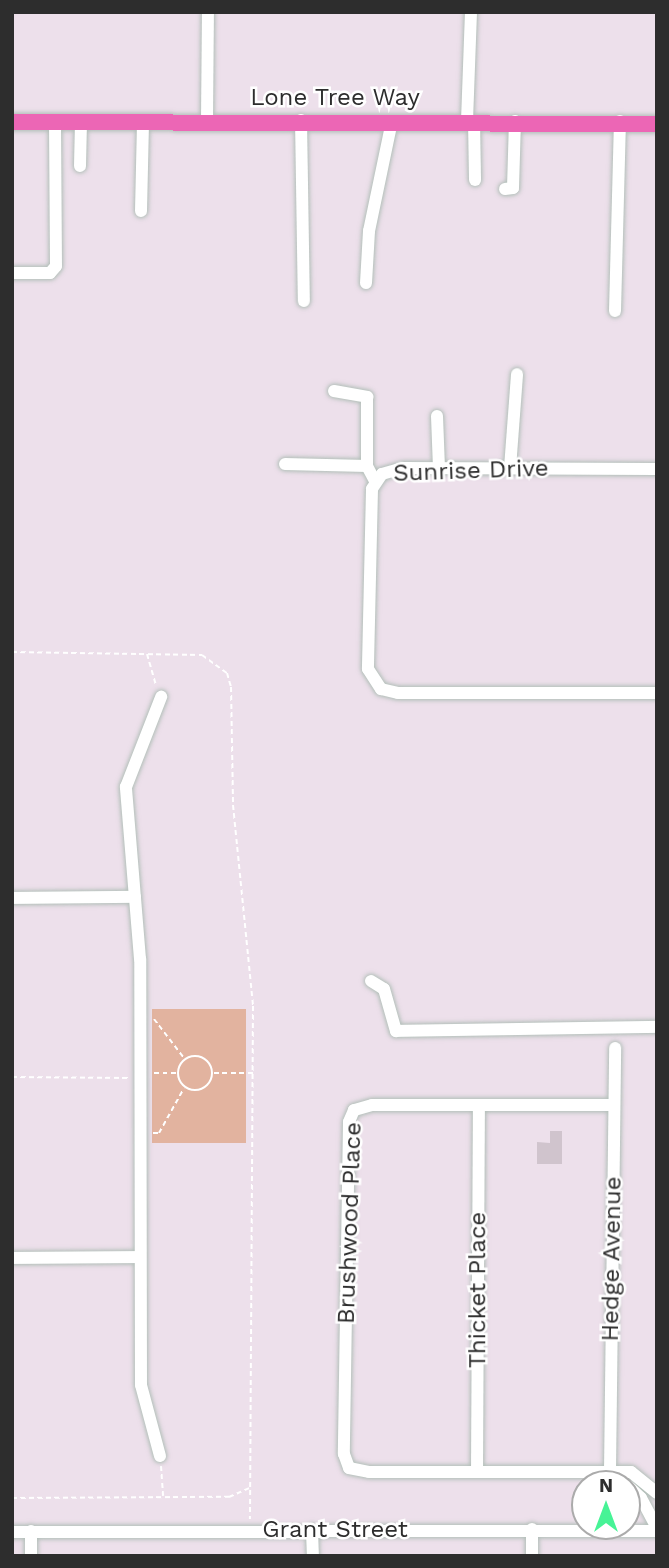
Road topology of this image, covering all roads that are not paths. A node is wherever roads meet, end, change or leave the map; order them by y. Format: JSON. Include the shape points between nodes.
{"nodes":[{"id":1,"x":208,"y":12,"type":"edge"},
{"id":2,"x":471,"y":12,"type":"edge"},
{"id":3,"x":207,"y":120,"type":"junction"},
{"id":4,"x":301,"y":120,"type":"junction"},
{"id":5,"x":55,"y":121,"type":"junction"},
{"id":6,"x":80,"y":121,"type":"junction"},
{"id":7,"x":143,"y":121,"type":"junction"},
{"id":8,"x":392,"y":121,"type":"junction"},
{"id":9,"x":471,"y":121,"type":"junction"},
{"id":10,"x":515,"y":121,"type":"junction"},
{"id":11,"x":621,"y":121,"type":"junction"},
{"id":12,"x":12,"y":122,"type":"edge"},
{"id":13,"x":657,"y":124,"type":"edge"},
{"id":14,"x":80,"y":166,"type":"dead end"},
{"id":15,"x":475,"y":180,"type":"dead end"},
{"id":16,"x":505,"y":189,"type":"dead end"},
{"id":17,"x":141,"y":211,"type":"dead end"},
{"id":18,"x":12,"y":273,"type":"edge"},
{"id":19,"x":366,"y":283,"type":"dead end"},
{"id":20,"x":304,"y":301,"type":"dead end"},
{"id":21,"x":615,"y":312,"type":"dead end"},
{"id":22,"x":517,"y":374,"type":"dead end"},
{"id":23,"x":334,"y":391,"type":"dead end"},
{"id":24,"x":437,"y":416,"type":"dead end"},
{"id":25,"x":285,"y":464,"type":"dead end"},
{"id":26,"x":367,"y":466,"type":"junction"},
{"id":27,"x":439,"y":468,"type":"junction"},
{"id":28,"x":510,"y":468,"type":"junction"},
{"id":29,"x":657,"y":469,"type":"edge"},
{"id":30,"x":375,"y":481,"type":"junction"},
{"id":31,"x":657,"y":693,"type":"edge"},
{"id":32,"x":161,"y":697,"type":"road end"},
{"id":33,"x":135,"y":897,"type":"junction"},
{"id":34,"x":12,"y":898,"type":"edge"},
{"id":35,"x":371,"y":981,"type":"dead end"},
{"id":36,"x":657,"y":1027,"type":"edge"},
{"id":37,"x":615,"y":1048,"type":"dead end"},
{"id":38,"x":614,"y":1105,"type":"junction"},
{"id":39,"x":479,"y":1108,"type":"junction"},
{"id":40,"x":140,"y":1257,"type":"junction"},
{"id":41,"x":12,"y":1258,"type":"edge"},
{"id":42,"x":160,"y":1457,"type":"road end"},
{"id":43,"x":620,"y":1470,"type":"edge"},
{"id":44,"x":477,"y":1472,"type":"junction"},
{"id":45,"x":571,"y":1476,"type":"edge"},
{"id":46,"x":641,"y":1480,"type":"edge"},
{"id":47,"x":657,"y":1493,"type":"edge"},
{"id":48,"x":641,"y":1498,"type":"edge"},
{"id":49,"x":531,"y":1529,"type":"junction"},
{"id":50,"x":312,"y":1530,"type":"junction"},
{"id":51,"x":656,"y":1530,"type":"edge"},
{"id":52,"x":31,"y":1531,"type":"junction"},
{"id":53,"x":12,"y":1532,"type":"edge"},
{"id":54,"x":31,"y":1556,"type":"edge"},
{"id":55,"x":313,"y":1556,"type":"edge"},
{"id":56,"x":532,"y":1556,"type":"edge"}],
"edges":[{"from":1,"to":3,"type":"street"},
{"from":2,"to":9,"type":"street"},
{"from":3,"to":4,"type":"main road","name":"Lone Tree Way"},
{"from":3,"to":7,"type":"main road","name":"Lone Tree Way"},
{"from":4,"to":8,"type":"main road","name":"Lone Tree Way"},
{"from":4,"to":20,"type":"street"},
{"from":5,"to":6,"type":"main road","name":"Lone Tree Way"},
{"from":5,"to":12,"type":"main road","name":"Lone Tree Way"},
{"from":5,"to":18,"type":"street","via":[[56,266],[50,273]]},
{"from":6,"to":7,"type":"main road","name":"Lone Tree Way"},
{"from":6,"to":14,"type":"street"},
{"from":7,"to":17,"type":"street"},
{"from":8,"to":9,"type":"main road","name":"Lone Tree Way"},
{"from":8,"to":19,"type":"street","via":[[369,231]]},
{"from":9,"to":10,"type":"main road","name":"Lone Tree Way"},
{"from":9,"to":15,"type":"street"},
{"from":10,"to":11,"type":"main road","name":"Lone Tree Way"},
{"from":10,"to":16,"type":"street","via":[[513,188]]},
{"from":11,"to":13,"type":"main road","name":"Lone Tree Way"},
{"from":11,"to":21,"type":"street"},
{"from":22,"to":28,"type":"street"},
{"from":23,"to":26,"type":"street","via":[[367,397]]},
{"from":24,"to":27,"type":"street"},
{"from":25,"to":26,"type":"street"},
{"from":26,"to":30,"type":"street"},
{"from":27,"to":28,"type":"street","name":"Sunrise Drive"},
{"from":27,"to":30,"type":"street","name":"Sunrise Drive","via":[[403,468]]},
{"from":28,"to":29,"type":"street","name":"Sunrise Drive"},
{"from":30,"to":31,"type":"street","name":"Sunrise Drive","via":[[368,669],[381,689]]},
{"from":32,"to":33,"type":"street","via":[[127,775]]},
{"from":33,"to":34,"type":"street"},
{"from":33,"to":40,"type":"street","via":[[140,959]]},
{"from":35,"to":36,"type":"street","via":[[384,989],[396,1031]]},
{"from":37,"to":38,"type":"street","name":"Hedge Avenue"},
{"from":38,"to":39,"type":"street","name":"Brushwood Place"},
{"from":38,"to":43,"type":"street","name":"Hedge Avenue"},
{"from":39,"to":44,"type":"street","name":"Thicket Place"},
{"from":39,"to":44,"type":"street","name":"Brushwood Place","via":[[372,1105],[354,1110],[349,1122],[344,1454],[349,1468]]},
{"from":40,"to":41,"type":"street"},
{"from":40,"to":42,"type":"street","via":[[141,1385]]},
{"from":44,"to":45,"type":"street"},
{"from":46,"to":47,"type":"street"},
{"from":48,"to":51,"type":"street"},
{"from":49,"to":50,"type":"street","name":"Grant Street"},
{"from":49,"to":51,"type":"street","name":"Grant Street"},
{"from":49,"to":56,"type":"street"},
{"from":50,"to":52,"type":"street","name":"Grant Street"},
{"from":50,"to":55,"type":"street"},
{"from":52,"to":53,"type":"street","name":"Grant Street"},
{"from":52,"to":54,"type":"street"}]}
